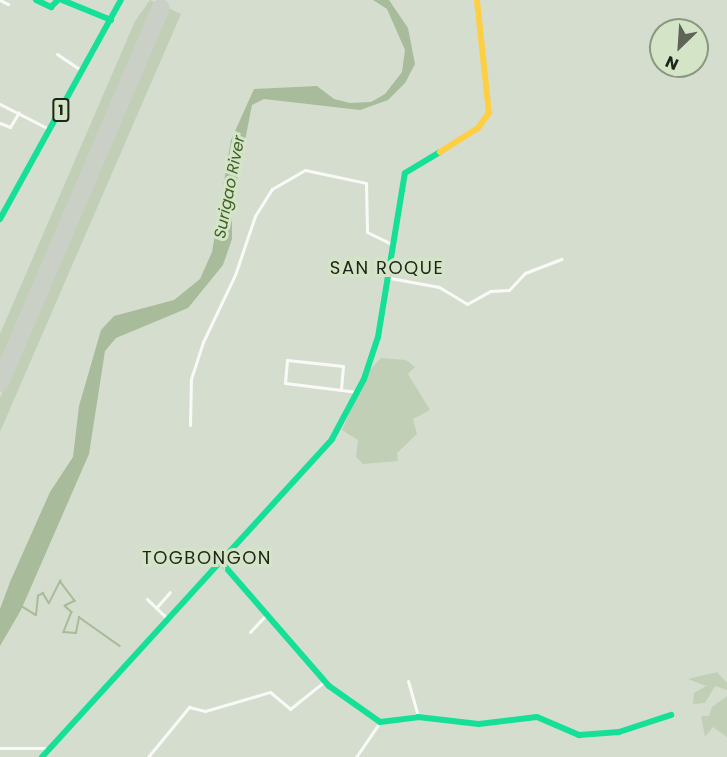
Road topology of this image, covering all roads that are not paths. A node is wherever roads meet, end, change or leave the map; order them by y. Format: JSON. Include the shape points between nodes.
{"nodes":[{"id":1,"x":0,"y":0,"type":"edge"},
{"id":2,"x":36,"y":0,"type":"edge"},
{"id":3,"x":60,"y":0,"type":"edge"},
{"id":4,"x":121,"y":0,"type":"edge"},
{"id":5,"x":477,"y":0,"type":"edge"},
{"id":6,"x":7,"y":2,"type":"edge"},
{"id":7,"x":111,"y":20,"type":"junction"},
{"id":8,"x":57,"y":54,"type":"dead end"},
{"id":9,"x":83,"y":71,"type":"junction"},
{"id":10,"x":0,"y":104,"type":"edge"},
{"id":11,"x":19,"y":112,"type":"junction"},
{"id":12,"x":0,"y":123,"type":"edge"},
{"id":13,"x":50,"y":129,"type":"junction"},
{"id":14,"x":0,"y":219,"type":"edge"},
{"id":15,"x":394,"y":245,"type":"junction"},
{"id":16,"x":561,"y":259,"type":"dead end"},
{"id":17,"x":390,"y":278,"type":"junction"},
{"id":18,"x":341,"y":389,"type":"junction"},
{"id":19,"x":357,"y":392,"type":"junction"},
{"id":20,"x":190,"y":425,"type":"dead end"},
{"id":21,"x":222,"y":563,"type":"junction"},
{"id":22,"x":170,"y":591,"type":"dead end"},
{"id":23,"x":147,"y":599,"type":"dead end"},
{"id":24,"x":156,"y":608,"type":"junction"},
{"id":25,"x":265,"y":616,"type":"junction"},
{"id":26,"x":169,"y":620,"type":"junction"},
{"id":27,"x":250,"y":632,"type":"dead end"},
{"id":28,"x":325,"y":681,"type":"junction"},
{"id":29,"x":408,"y":681,"type":"dead end"},
{"id":30,"x":671,"y":715,"type":"dead end"},
{"id":31,"x":418,"y":717,"type":"junction"},
{"id":32,"x":380,"y":722,"type":"junction"},
{"id":33,"x":0,"y":747,"type":"edge"},
{"id":34,"x":50,"y":748,"type":"junction"},
{"id":35,"x":42,"y":757,"type":"edge"},
{"id":36,"x":148,"y":757,"type":"edge"},
{"id":37,"x":356,"y":757,"type":"edge"}],
"edges":[{"from":1,"to":6,"type":"street"},
{"from":2,"to":3,"type":"main road","via":[[51,7]]},
{"from":3,"to":7,"type":"main road"},
{"from":4,"to":7,"type":"main road","number":"1"},
{"from":5,"to":15,"type":"main road","via":[[489,113],[478,128],[405,173],[397,200]]},
{"from":7,"to":9,"type":"main road","number":"1"},
{"from":8,"to":9,"type":"street"},
{"from":9,"to":13,"type":"main road","number":"1"},
{"from":10,"to":11,"type":"street"},
{"from":11,"to":12,"type":"street","via":[[10,126]]},
{"from":11,"to":13,"type":"street"},
{"from":13,"to":14,"type":"main road","number":"1"},
{"from":15,"to":17,"type":"main road"},
{"from":15,"to":20,"type":"street","via":[[367,232],[366,183],[305,170],[272,189],[255,216],[196,363]]},
{"from":16,"to":17,"type":"street","via":[[525,273],[509,290],[490,291],[467,304],[442,288]]},
{"from":17,"to":19,"type":"main road","via":[[378,338]]},
{"from":18,"to":18,"type":"street","via":[[285,383],[287,360],[344,366]]},
{"from":18,"to":19,"type":"street"},
{"from":19,"to":21,"type":"main road","via":[[317,461]]},
{"from":21,"to":25,"type":"main road","via":[[246,586]]},
{"from":21,"to":26,"type":"main road"},
{"from":22,"to":24,"type":"street"},
{"from":23,"to":24,"type":"street"},
{"from":24,"to":26,"type":"street"},
{"from":25,"to":27,"type":"street"},
{"from":25,"to":28,"type":"main road"},
{"from":26,"to":34,"type":"main road"},
{"from":28,"to":32,"type":"main road","via":[[350,705]]},
{"from":28,"to":36,"type":"street","via":[[290,709],[270,692],[206,711],[189,707]]},
{"from":29,"to":31,"type":"street"},
{"from":30,"to":31,"type":"main road","via":[[619,732],[579,735],[537,717],[479,723]]},
{"from":31,"to":32,"type":"main road"},
{"from":32,"to":37,"type":"street"},
{"from":33,"to":34,"type":"street"},
{"from":34,"to":35,"type":"main road"}]}
